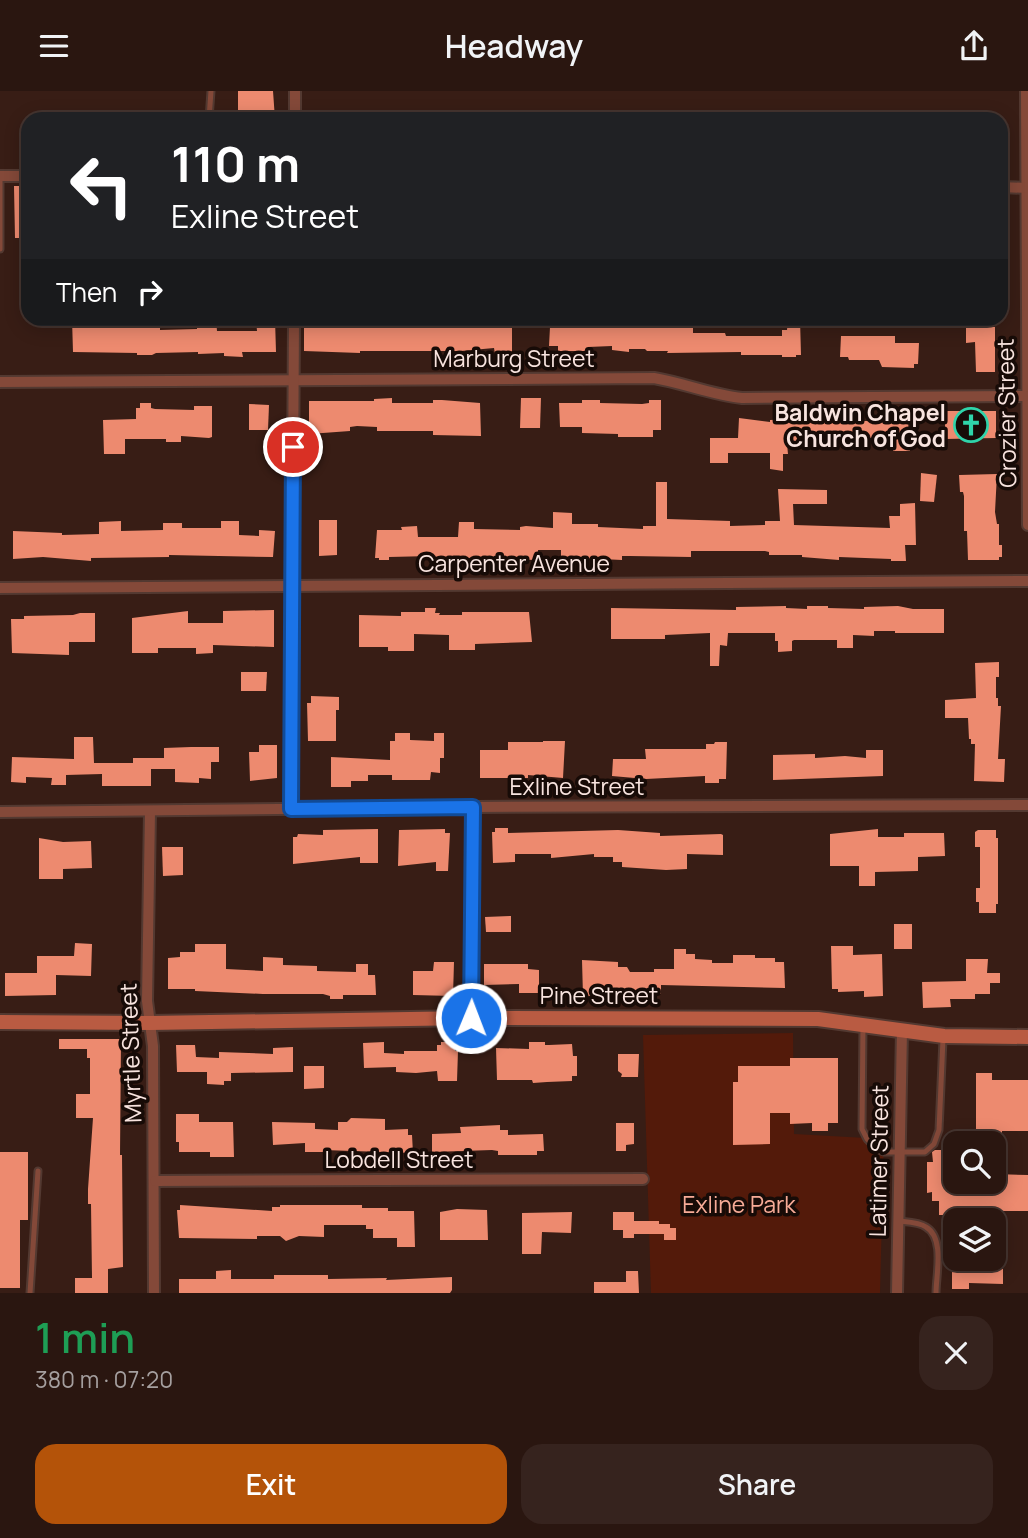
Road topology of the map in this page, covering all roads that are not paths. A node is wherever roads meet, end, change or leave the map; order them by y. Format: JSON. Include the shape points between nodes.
{"nodes":[{"id":1,"x":211,"y":91,"type":"edge"},
{"id":2,"x":295,"y":91,"type":"edge"},
{"id":3,"x":1026,"y":91,"type":"edge"},
{"id":4,"x":210,"y":112,"type":"edge"},
{"id":5,"x":295,"y":112,"type":"edge"},
{"id":6,"x":0,"y":176,"type":"edge"},
{"id":7,"x":21,"y":176,"type":"edge"},
{"id":8,"x":1008,"y":187,"type":"edge"},
{"id":9,"x":1027,"y":188,"type":"edge"},
{"id":10,"x":0,"y":249,"type":"edge"},
{"id":11,"x":294,"y":326,"type":"edge"},
{"id":12,"x":294,"y":381,"type":"junction"},
{"id":13,"x":0,"y":382,"type":"edge"},
{"id":14,"x":1026,"y":396,"type":"junction"},
{"id":15,"x":1027,"y":432,"type":"edge"},
{"id":16,"x":1028,"y":525,"type":"edge"},
{"id":17,"x":1028,"y":581,"type":"edge"},
{"id":18,"x":292,"y":585,"type":"junction"},
{"id":19,"x":0,"y":588,"type":"edge"},
{"id":20,"x":1028,"y":806,"type":"edge"},
{"id":21,"x":473,"y":807,"type":"junction"},
{"id":22,"x":291,"y":809,"type":"junction"},
{"id":23,"x":150,"y":811,"type":"junction"},
{"id":24,"x":0,"y":812,"type":"edge"},
{"id":25,"x":471,"y":1018,"type":"junction"},
{"id":26,"x":0,"y":1022,"type":"edge"},
{"id":27,"x":150,"y":1023,"type":"junction"},
{"id":28,"x":863,"y":1024,"type":"junction"},
{"id":29,"x":902,"y":1030,"type":"junction"},
{"id":30,"x":943,"y":1036,"type":"junction"},
{"id":31,"x":1028,"y":1037,"type":"edge"},
{"id":32,"x":899,"y":1152,"type":"junction"},
{"id":33,"x":38,"y":1171,"type":"dead end"},
{"id":34,"x":643,"y":1179,"type":"dead end"},
{"id":35,"x":155,"y":1181,"type":"junction"},
{"id":36,"x":898,"y":1221,"type":"junction"},
{"id":37,"x":30,"y":1293,"type":"edge"},
{"id":38,"x":154,"y":1293,"type":"edge"},
{"id":39,"x":897,"y":1293,"type":"edge"},
{"id":40,"x":936,"y":1293,"type":"edge"}],
"edges":[{"from":1,"to":4,"type":"lane"},
{"from":2,"to":5,"type":"street"},
{"from":3,"to":9,"type":"street","name":"Crozier Street"},
{"from":6,"to":7,"type":"street"},
{"from":6,"to":10,"type":"lane"},
{"from":8,"to":9,"type":"street"},
{"from":9,"to":14,"type":"street","name":"Crozier Street"},
{"from":11,"to":12,"type":"street"},
{"from":12,"to":13,"type":"street","name":"Marburg Street"},
{"from":12,"to":14,"type":"street","name":"Marburg Street","via":[[654,378],[742,398]]},
{"from":12,"to":18,"type":"street"},
{"from":14,"to":15,"type":"street","name":"Crozier Street"},
{"from":15,"to":16,"type":"street","name":"Crozier Street"},
{"from":17,"to":18,"type":"street","name":"Carpenter Avenue"},
{"from":18,"to":19,"type":"street","name":"Carpenter Avenue"},
{"from":18,"to":22,"type":"street"},
{"from":20,"to":21,"type":"street","name":"Exline Street"},
{"from":21,"to":22,"type":"street","name":"Exline Street"},
{"from":21,"to":25,"type":"street"},
{"from":22,"to":23,"type":"street","name":"Exline Street"},
{"from":23,"to":24,"type":"street","name":"Exline Street"},
{"from":23,"to":27,"type":"street","name":"Myrtle Street"},
{"from":25,"to":27,"type":"street","name":"Pine Street"},
{"from":25,"to":28,"type":"street","name":"Pine Street","via":[[818,1019]]},
{"from":26,"to":27,"type":"street","name":"Pine Street"},
{"from":27,"to":35,"type":"street","name":"Myrtle Street"},
{"from":28,"to":29,"type":"street","name":"Pine Street"},
{"from":28,"to":32,"type":"lane","via":[[862,1129],[878,1150]]},
{"from":29,"to":30,"type":"street","name":"Pine Street"},
{"from":29,"to":32,"type":"street","name":"Latimer Street"},
{"from":30,"to":31,"type":"street","name":"Pine Street"},
{"from":30,"to":32,"type":"lane","via":[[938,1135],[925,1151]]},
{"from":32,"to":36,"type":"street","name":"Latimer Street"},
{"from":33,"to":37,"type":"lane"},
{"from":34,"to":35,"type":"street","name":"Lobdell Street"},
{"from":35,"to":38,"type":"street","name":"Myrtle Street"},
{"from":36,"to":39,"type":"street","name":"Latimer Street"},
{"from":36,"to":40,"type":"lane","via":[[927,1227],[934,1235],[938,1249]]}]}
